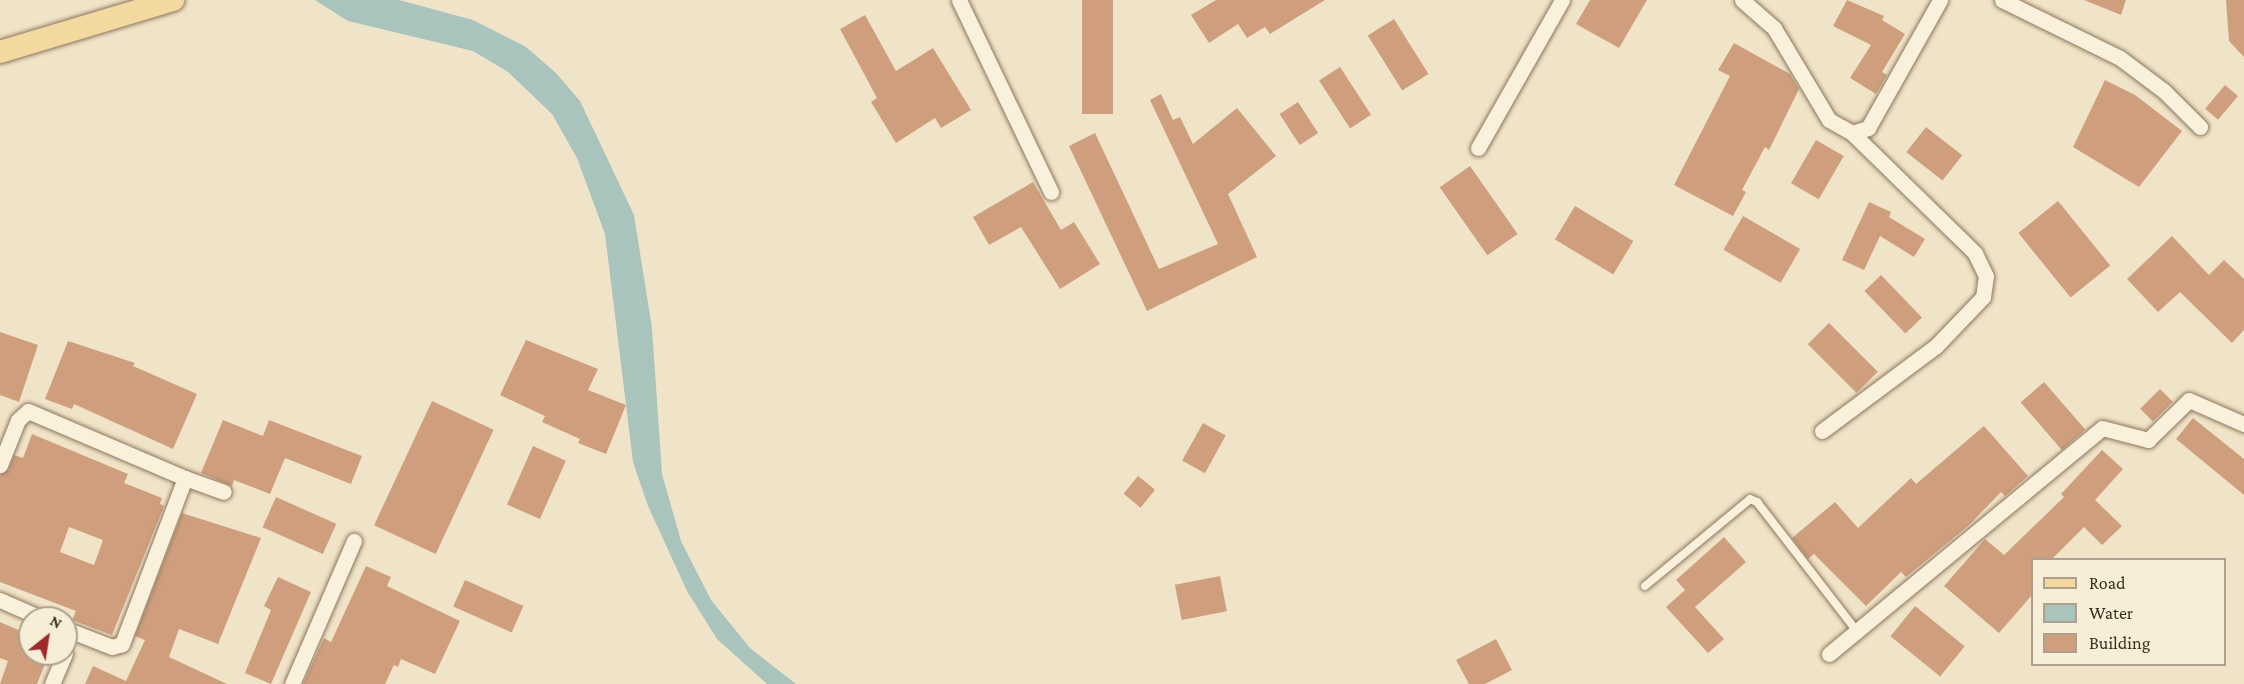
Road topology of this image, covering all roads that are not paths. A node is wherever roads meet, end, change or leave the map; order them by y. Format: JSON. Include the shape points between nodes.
{"nodes":[{"id":1,"x":173,"y":0,"type":"edge"},
{"id":2,"x":958,"y":0,"type":"edge"},
{"id":3,"x":1562,"y":0,"type":"edge"},
{"id":4,"x":1742,"y":0,"type":"edge"},
{"id":5,"x":1940,"y":0,"type":"edge"},
{"id":6,"x":2002,"y":0,"type":"edge"},
{"id":7,"x":0,"y":52,"type":"edge"},
{"id":8,"x":2200,"y":127,"type":"dead end"},
{"id":9,"x":1852,"y":133,"type":"junction"},
{"id":10,"x":1478,"y":148,"type":"dead end"},
{"id":11,"x":1051,"y":192,"type":"dead end"},
{"id":12,"x":2244,"y":424,"type":"edge"},
{"id":13,"x":1822,"y":431,"type":"dead end"},
{"id":14,"x":0,"y":465,"type":"edge"},
{"id":15,"x":185,"y":478,"type":"junction"},
{"id":16,"x":224,"y":492,"type":"dead end"},
{"id":17,"x":354,"y":541,"type":"dead end"},
{"id":18,"x":1645,"y":586,"type":"dead end"},
{"id":19,"x":0,"y":600,"type":"edge"},
{"id":20,"x":18,"y":608,"type":"edge"},
{"id":21,"x":1856,"y":630,"type":"junction"},
{"id":22,"x":78,"y":634,"type":"edge"},
{"id":23,"x":1829,"y":654,"type":"dead end"},
{"id":24,"x":59,"y":666,"type":"edge"},
{"id":25,"x":52,"y":684,"type":"edge"},
{"id":26,"x":292,"y":684,"type":"edge"}],
"edges":[{"from":1,"to":7,"type":"main road"},
{"from":2,"to":11,"type":"street"},
{"from":3,"to":10,"type":"street"},
{"from":4,"to":9,"type":"street","via":[[1774,28],[1829,120]]},
{"from":5,"to":9,"type":"street","via":[[1868,128]]},
{"from":6,"to":8,"type":"street","via":[[2120,58],[2164,91]]},
{"from":9,"to":13,"type":"street","via":[[1975,253],[1986,276],[1983,297],[1936,346]]},
{"from":12,"to":21,"type":"street","via":[[2189,400],[2148,440],[2102,428]]},
{"from":14,"to":15,"type":"street","via":[[18,420],[28,411]]},
{"from":15,"to":16,"type":"street"},
{"from":15,"to":22,"type":"street","via":[[122,644],[112,646]]},
{"from":17,"to":26,"type":"street"},
{"from":18,"to":21,"type":"lane","via":[[1750,499],[1757,502]]},
{"from":19,"to":20,"type":"street"},
{"from":21,"to":23,"type":"street"},
{"from":24,"to":25,"type":"street"}]}
